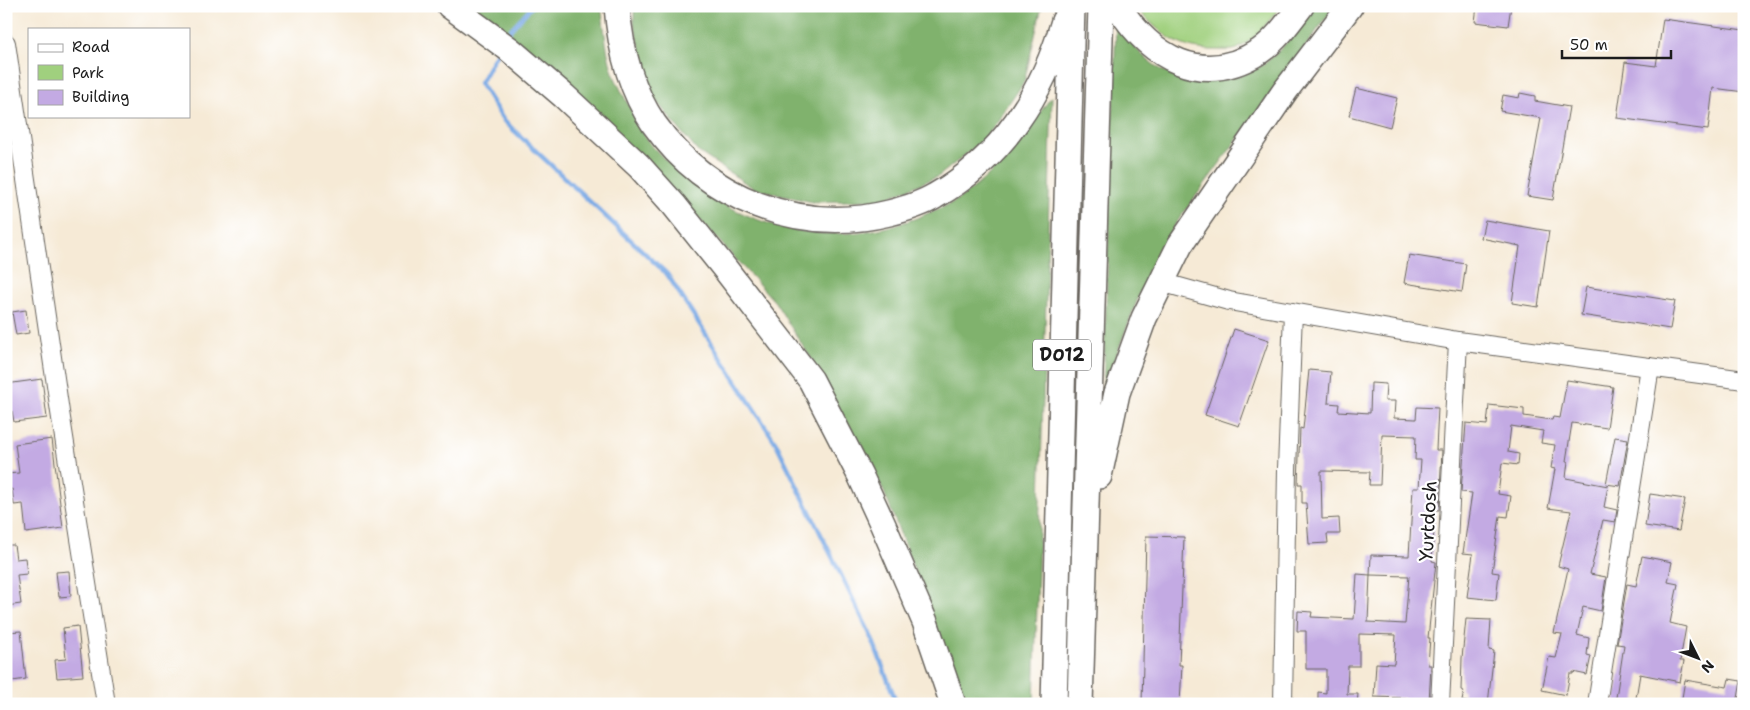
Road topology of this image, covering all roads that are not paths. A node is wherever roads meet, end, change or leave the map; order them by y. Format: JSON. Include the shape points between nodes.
{"nodes":[{"id":1,"x":450,"y":6,"type":"edge"},
{"id":2,"x":617,"y":6,"type":"edge"},
{"id":3,"x":1067,"y":6,"type":"edge"},
{"id":4,"x":1072,"y":6,"type":"edge"},
{"id":5,"x":1101,"y":6,"type":"edge"},
{"id":6,"x":1118,"y":6,"type":"edge"},
{"id":7,"x":1301,"y":6,"type":"edge"},
{"id":8,"x":1350,"y":6,"type":"edge"},
{"id":9,"x":6,"y":43,"type":"edge"},
{"id":10,"x":1161,"y":282,"type":"junction"},
{"id":11,"x":1293,"y":312,"type":"junction"},
{"id":12,"x":1458,"y":341,"type":"junction"},
{"id":13,"x":1650,"y":367,"type":"junction"},
{"id":14,"x":1744,"y":380,"type":"edge"},
{"id":15,"x":1084,"y":582,"type":"junction"},
{"id":16,"x":106,"y":704,"type":"edge"},
{"id":17,"x":953,"y":704,"type":"edge"},
{"id":18,"x":1054,"y":704,"type":"edge"},
{"id":19,"x":1080,"y":704,"type":"edge"},
{"id":20,"x":1283,"y":704,"type":"edge"},
{"id":21,"x":1440,"y":704,"type":"edge"},
{"id":22,"x":1597,"y":704,"type":"edge"}],
"edges":[{"from":1,"to":17,"type":"highway","via":[[509,49],[639,166],[726,270],[810,380],[883,525],[924,622]]},
{"from":2,"to":3,"type":"highway","via":[[625,62],[637,93],[653,123],[677,152],[733,194],[764,208],[834,220],[869,218],[904,209],[935,196],[989,155],[1031,102],[1057,45]]},
{"from":4,"to":18,"type":"highway","number":"D012"},
{"from":5,"to":15,"type":"highway","number":"D012"},
{"from":6,"to":7,"type":"highway","via":[[1134,29],[1160,52],[1190,66],[1206,68],[1225,66],[1260,51]]},
{"from":8,"to":10,"type":"highway","via":[[1228,172],[1180,245]]},
{"from":9,"to":16,"type":"street"},
{"from":10,"to":11,"type":"street","via":[[1229,301]]},
{"from":10,"to":15,"type":"highway","via":[[1144,318],[1117,393],[1097,489]]},
{"from":11,"to":12,"type":"street"},
{"from":11,"to":20,"type":"street"},
{"from":12,"to":13,"type":"street"},
{"from":12,"to":21,"type":"street","name":"Yurtdosh"},
{"from":13,"to":14,"type":"street"},
{"from":13,"to":22,"type":"street"},
{"from":15,"to":19,"type":"highway","number":"D012"}]}
